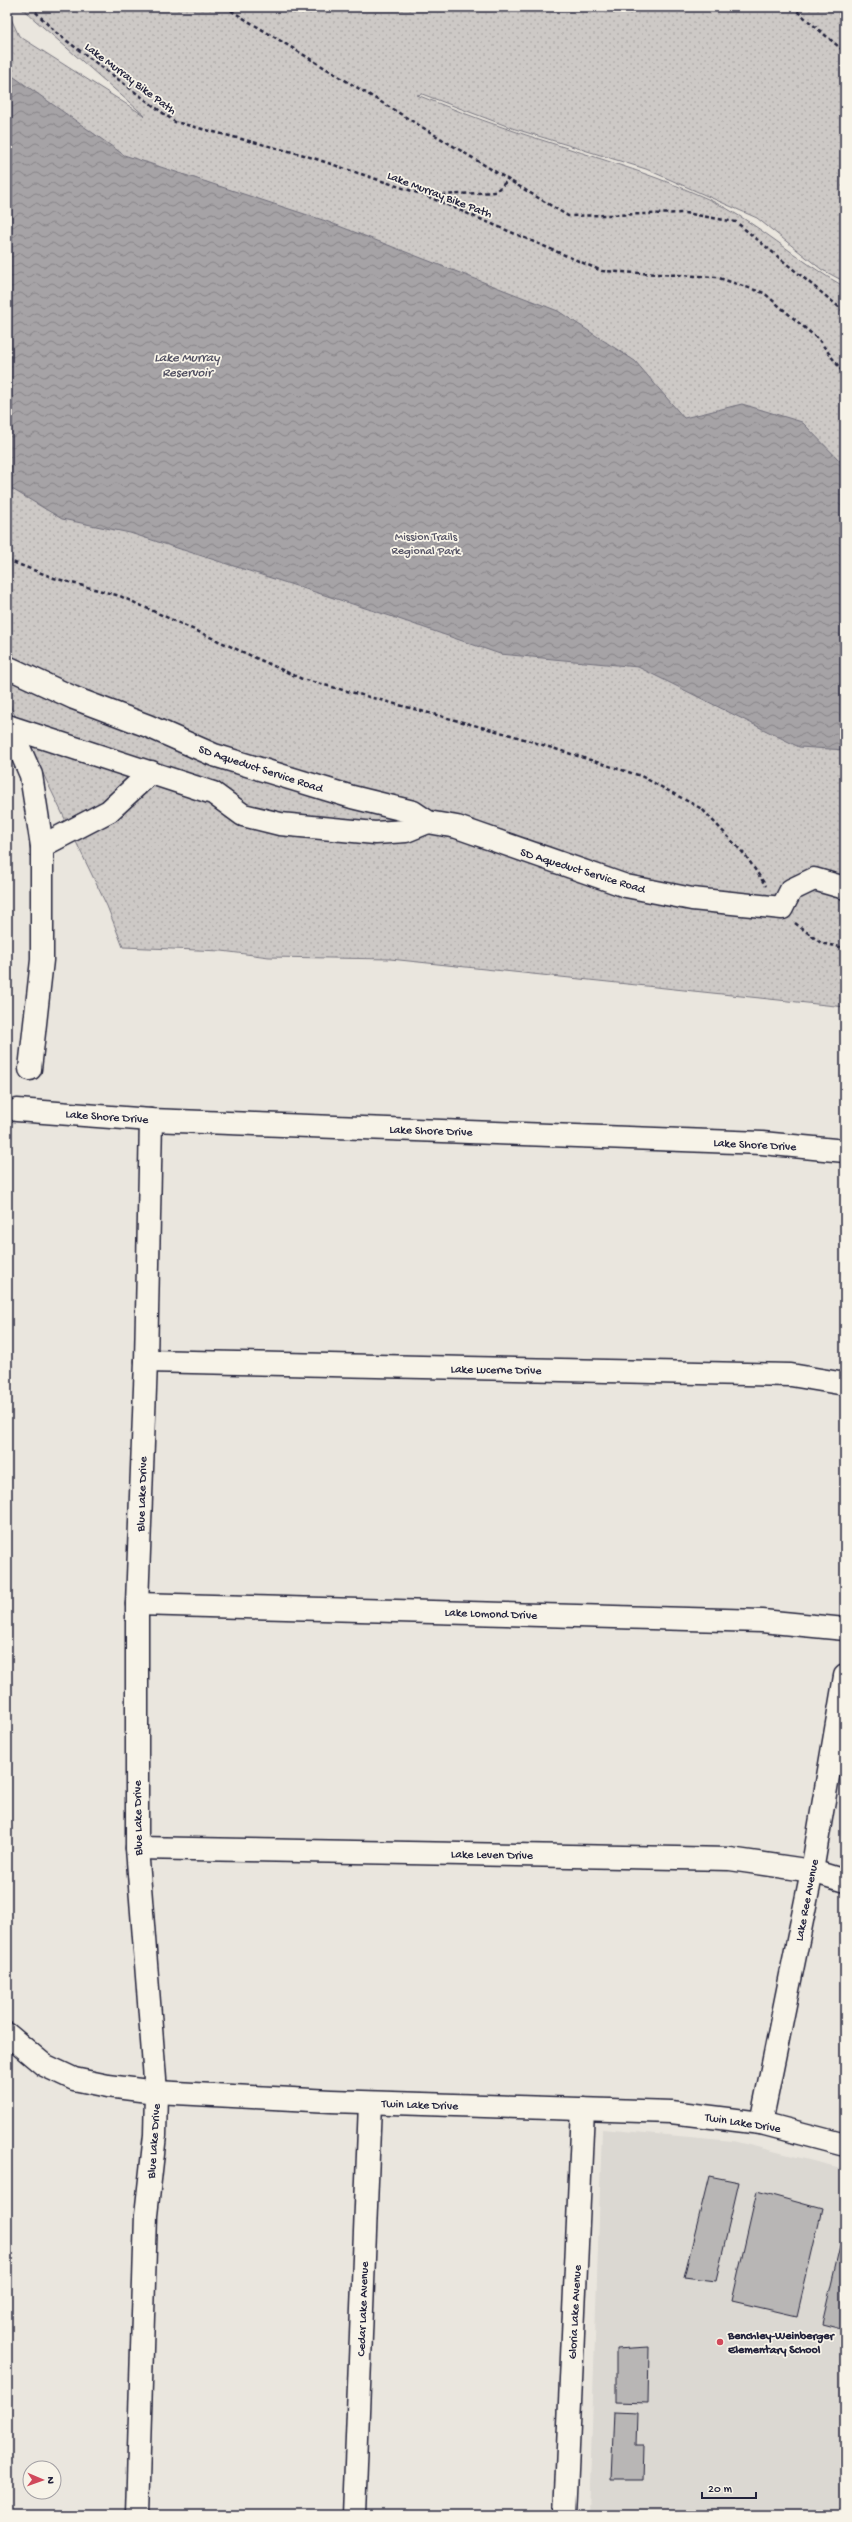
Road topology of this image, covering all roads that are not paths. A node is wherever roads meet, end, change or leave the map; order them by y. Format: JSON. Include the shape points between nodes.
{"nodes":[{"id":1,"x":7,"y":667,"type":"edge"},
{"id":2,"x":9,"y":727,"type":"edge"},
{"id":3,"x":151,"y":772,"type":"junction"},
{"id":4,"x":428,"y":822,"type":"junction"},
{"id":5,"x":42,"y":846,"type":"junction"},
{"id":6,"x":845,"y":888,"type":"edge"},
{"id":7,"x":30,"y":1069,"type":"dead end"},
{"id":8,"x":10,"y":1109,"type":"edge"},
{"id":9,"x":151,"y":1120,"type":"junction"},
{"id":10,"x":845,"y":1151,"type":"edge"},
{"id":11,"x":146,"y":1361,"type":"junction"},
{"id":12,"x":845,"y":1384,"type":"edge"},
{"id":13,"x":137,"y":1604,"type":"junction"},
{"id":14,"x":845,"y":1629,"type":"edge"},
{"id":15,"x":845,"y":1676,"type":"edge"},
{"id":16,"x":137,"y":1848,"type":"junction"},
{"id":17,"x":812,"y":1871,"type":"junction"},
{"id":18,"x":845,"y":1881,"type":"edge"},
{"id":19,"x":7,"y":2034,"type":"edge"},
{"id":20,"x":156,"y":2092,"type":"junction"},
{"id":21,"x":370,"y":2103,"type":"junction"},
{"id":22,"x":584,"y":2109,"type":"junction"},
{"id":23,"x":761,"y":2123,"type":"junction"},
{"id":24,"x":845,"y":2145,"type":"edge"},
{"id":25,"x":137,"y":2515,"type":"edge"},
{"id":26,"x":354,"y":2515,"type":"edge"},
{"id":27,"x":565,"y":2515,"type":"edge"}],
"edges":[{"from":1,"to":4,"type":"street","name":"SD Aqueduct Service Road","via":[[74,698],[214,755],[352,797],[413,812]]},
{"from":2,"to":3,"type":"street"},
{"from":2,"to":5,"type":"street","via":[[31,775]]},
{"from":3,"to":4,"type":"street","via":[[213,793],[243,815],[280,824],[375,833],[406,831]]},
{"from":3,"to":5,"type":"street","via":[[109,811]]},
{"from":4,"to":6,"type":"street","name":"SD Aqueduct Service Road","via":[[457,827],[626,886],[692,899],[782,908],[791,890],[814,879]]},
{"from":5,"to":7,"type":"street","via":[[42,960]]},
{"from":8,"to":9,"type":"street","name":"Lake Shore Drive"},
{"from":9,"to":10,"type":"street","name":"Lake Shore Drive","via":[[762,1143]]},
{"from":9,"to":11,"type":"street","name":"Blue Lake Drive"},
{"from":11,"to":12,"type":"street","name":"Lake Lucerne Drive","via":[[790,1375]]},
{"from":11,"to":13,"type":"street","name":"Blue Lake Drive"},
{"from":13,"to":14,"type":"street","name":"Lake Lomond Drive","via":[[762,1621]]},
{"from":13,"to":16,"type":"street","name":"Blue Lake Drive"},
{"from":15,"to":17,"type":"street","name":"Lake Ree Avenue"},
{"from":16,"to":17,"type":"street","name":"Lake Leven Drive","via":[[730,1859]]},
{"from":16,"to":20,"type":"street","name":"Blue Lake Drive"},
{"from":17,"to":18,"type":"street","name":"Lake Leven Drive"},
{"from":17,"to":23,"type":"street","name":"Lake Ree Avenue"},
{"from":19,"to":20,"type":"street","name":"Twin Lake Drive","via":[[44,2065],[74,2079]]},
{"from":20,"to":21,"type":"street","name":"Twin Lake Drive"},
{"from":20,"to":25,"type":"street","name":"Blue Lake Drive","via":[[155,2135],[146,2215]]},
{"from":21,"to":22,"type":"street","name":"Twin Lake Drive"},
{"from":21,"to":26,"type":"street","name":"Cedar Lake Avenue"},
{"from":22,"to":23,"type":"street","name":"Twin Lake Drive","via":[[671,2112]]},
{"from":22,"to":27,"type":"street","name":"Gloria Lake Avenue"},
{"from":23,"to":24,"type":"street","name":"Twin Lake Drive"}]}
